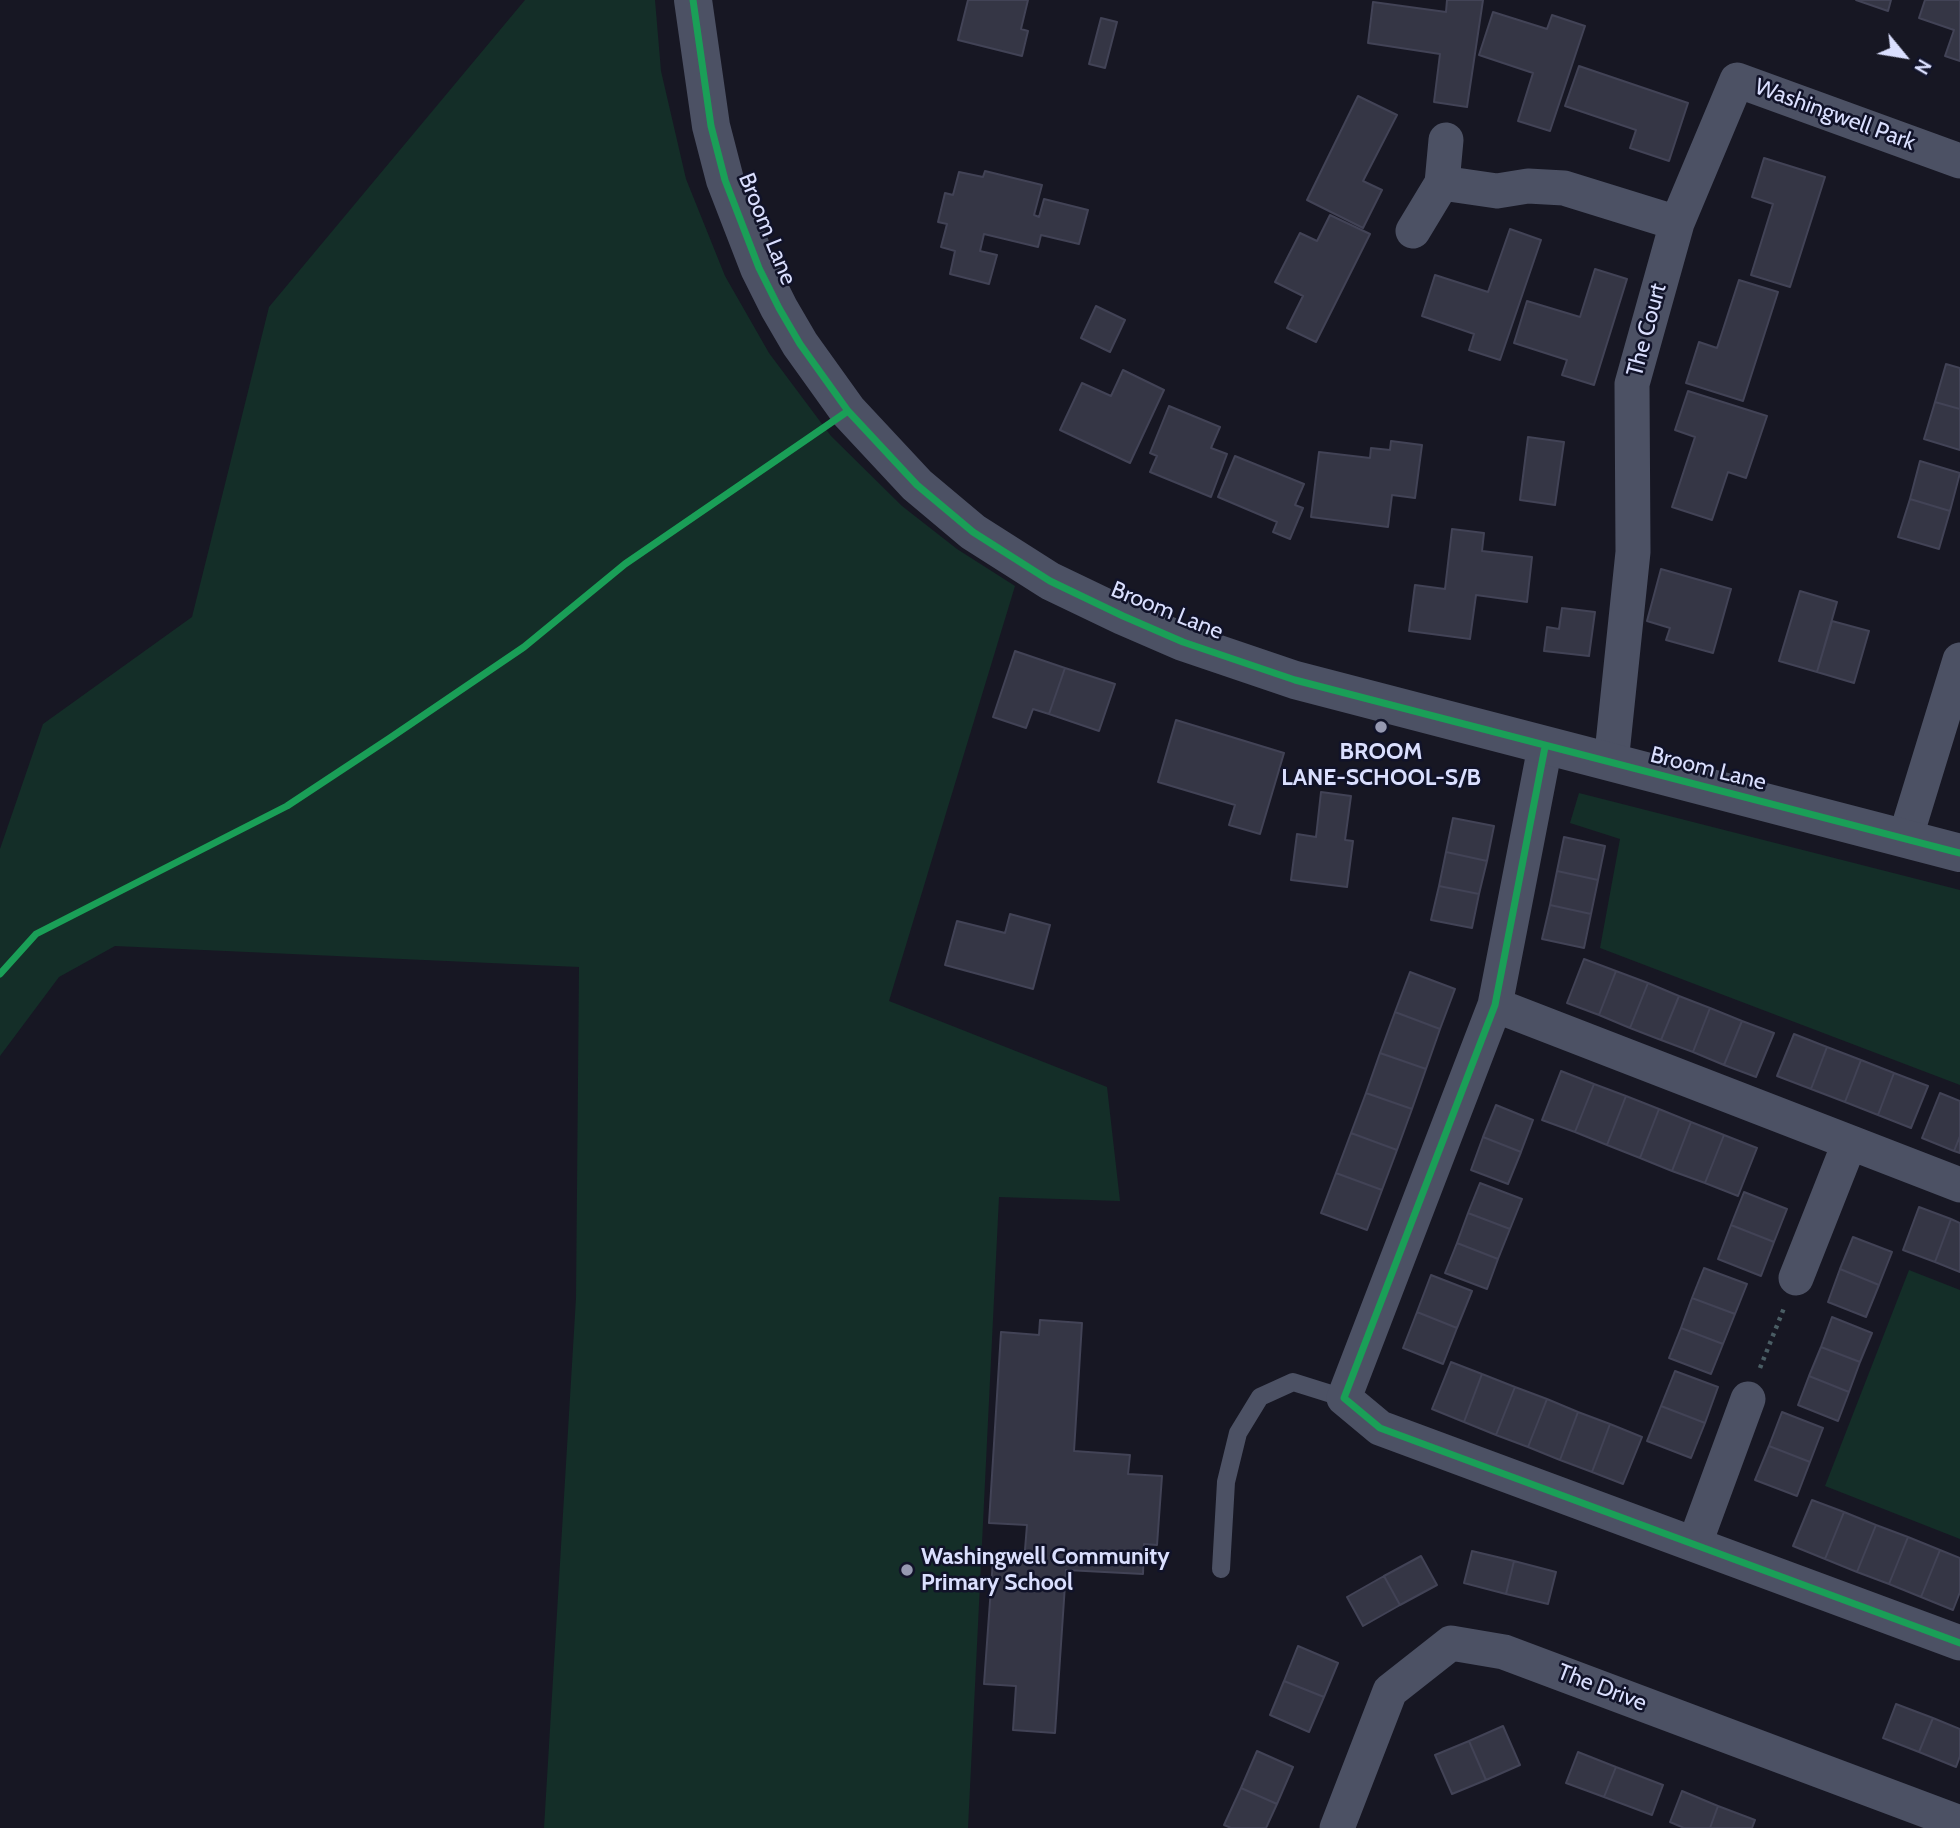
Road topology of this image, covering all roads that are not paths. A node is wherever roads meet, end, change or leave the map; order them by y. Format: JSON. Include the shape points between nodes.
{"nodes":[{"id":1,"x":693,"y":0,"type":"edge"},
{"id":2,"x":1446,"y":140,"type":"dead end"},
{"id":3,"x":1960,"y":160,"type":"edge"},
{"id":4,"x":1442,"y":183,"type":"junction"},
{"id":5,"x":1677,"y":223,"type":"junction"},
{"id":6,"x":1413,"y":231,"type":"dead end"},
{"id":7,"x":1960,"y":660,"type":"edge"},
{"id":8,"x":1545,"y":747,"type":"junction"},
{"id":9,"x":1611,"y":763,"type":"junction"},
{"id":10,"x":1905,"y":839,"type":"junction"},
{"id":11,"x":1960,"y":853,"type":"edge"},
{"id":12,"x":1494,"y":1005,"type":"junction"},
{"id":13,"x":1849,"y":1144,"type":"junction"},
{"id":14,"x":1960,"y":1185,"type":"edge"},
{"id":15,"x":1796,"y":1278,"type":"road end"},
{"id":16,"x":1344,"y":1398,"type":"junction"},
{"id":17,"x":1748,"y":1399,"type":"road end"},
{"id":18,"x":1695,"y":1543,"type":"junction"},
{"id":19,"x":1221,"y":1569,"type":"dead end"},
{"id":20,"x":1960,"y":1643,"type":"edge"},
{"id":21,"x":1960,"y":1822,"type":"edge"},
{"id":22,"x":1337,"y":1828,"type":"edge"}],
"edges":[{"from":1,"to":8,"type":"street","name":"Broom Lane","via":[[711,126],[725,180],[759,268],[800,344],[848,411],[917,485],[973,532],[1050,581],[1183,642],[1295,680]]},
{"from":2,"to":4,"type":"street"},
{"from":3,"to":5,"type":"street","name":"Washingwell Park","via":[[1737,80]]},
{"from":4,"to":5,"type":"street","via":[[1497,191],[1528,186],[1564,188]]},
{"from":4,"to":6,"type":"street"},
{"from":5,"to":9,"type":"street","name":"The Court","via":[[1632,384],[1633,552]]},
{"from":7,"to":10,"type":"street"},
{"from":8,"to":9,"type":"street","name":"Broom Lane"},
{"from":8,"to":12,"type":"street"},
{"from":9,"to":10,"type":"street","name":"Broom Lane"},
{"from":10,"to":11,"type":"street","name":"Broom Lane"},
{"from":12,"to":13,"type":"street"},
{"from":12,"to":16,"type":"street"},
{"from":13,"to":14,"type":"street"},
{"from":13,"to":15,"type":"street"},
{"from":16,"to":18,"type":"street","via":[[1380,1428]]},
{"from":16,"to":19,"type":"lane","via":[[1293,1382],[1260,1397],[1238,1433],[1226,1482]]},
{"from":17,"to":18,"type":"street"},
{"from":18,"to":20,"type":"street"},
{"from":21,"to":22,"type":"street","name":"The Drive","via":[[1504,1651],[1451,1643],[1390,1691]]}]}
